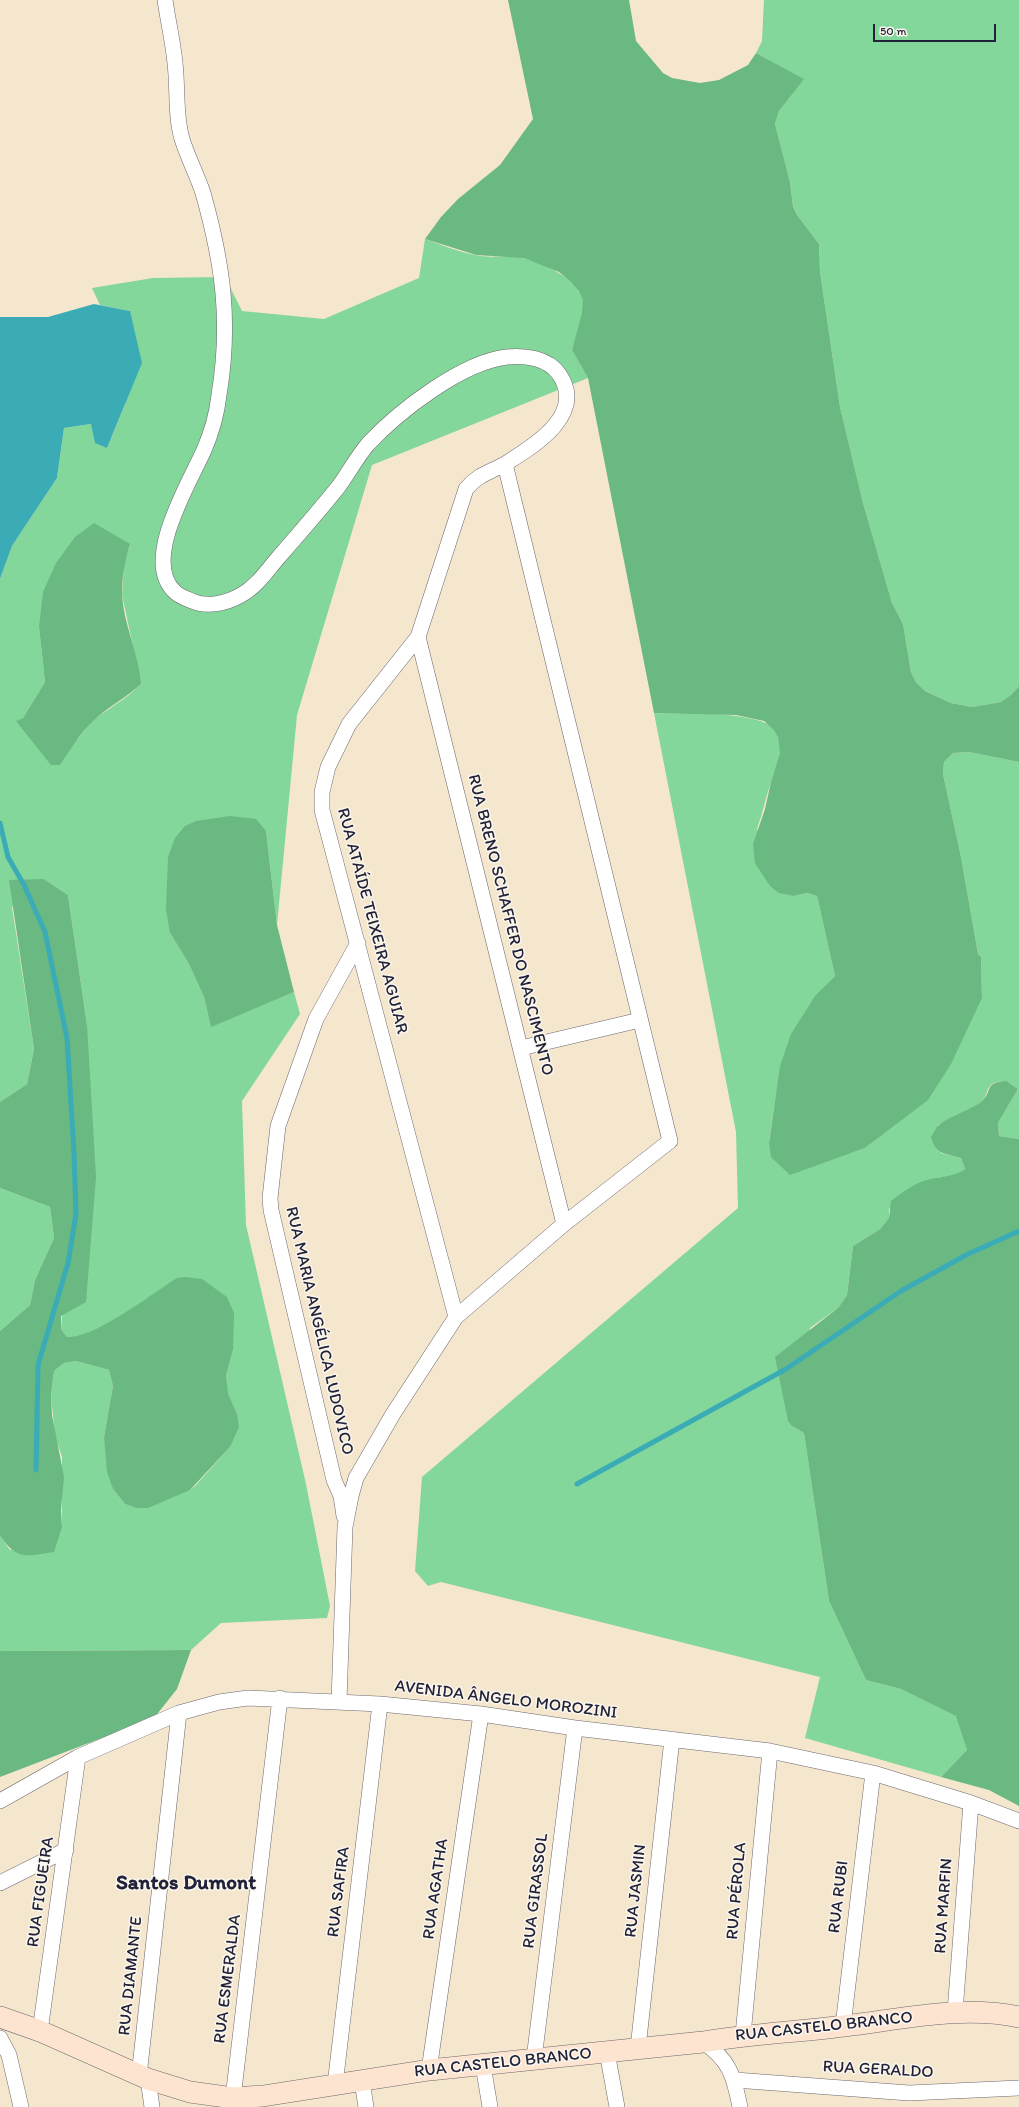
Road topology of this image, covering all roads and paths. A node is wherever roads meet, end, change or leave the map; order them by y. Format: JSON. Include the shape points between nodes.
{"nodes":[{"id":1,"x":165,"y":0,"type":"edge"},
{"id":2,"x":505,"y":464,"type":"junction"},
{"id":3,"x":418,"y":637,"type":"junction"},
{"id":4,"x":358,"y":943,"type":"junction"},
{"id":5,"x":640,"y":1020,"type":"junction"},
{"id":6,"x":521,"y":1048,"type":"junction"},
{"id":7,"x":564,"y":1224,"type":"junction"},
{"id":8,"x":456,"y":1317,"type":"junction"},
{"id":9,"x":345,"y":1526,"type":"junction"},
{"id":10,"x":280,"y":1698,"type":"junction"},
{"id":11,"x":339,"y":1702,"type":"junction"},
{"id":12,"x":380,"y":1704,"type":"junction"},
{"id":13,"x":179,"y":1713,"type":"junction"},
{"id":14,"x":482,"y":1714,"type":"junction"},
{"id":15,"x":575,"y":1728,"type":"junction"},
{"id":16,"x":672,"y":1739,"type":"junction"},
{"id":17,"x":770,"y":1751,"type":"junction"},
{"id":18,"x":78,"y":1757,"type":"junction"},
{"id":19,"x":873,"y":1773,"type":"junction"},
{"id":20,"x":0,"y":1801,"type":"edge"},
{"id":21,"x":971,"y":1803,"type":"junction"},
{"id":22,"x":1019,"y":1821,"type":"edge"},
{"id":23,"x":66,"y":1850,"type":"junction"},
{"id":24,"x":0,"y":1883,"type":"edge"},
{"id":25,"x":955,"y":2012,"type":"junction"},
{"id":26,"x":0,"y":2017,"type":"edge"},
{"id":27,"x":1019,"y":2018,"type":"edge"},
{"id":28,"x":843,"y":2026,"type":"junction"},
{"id":29,"x":40,"y":2031,"type":"junction"},
{"id":30,"x":743,"y":2035,"type":"junction"},
{"id":31,"x":0,"y":2038,"type":"edge"},
{"id":32,"x":703,"y":2042,"type":"junction"},
{"id":33,"x":638,"y":2048,"type":"junction"},
{"id":34,"x":607,"y":2052,"type":"junction"},
{"id":35,"x":534,"y":2059,"type":"junction"},
{"id":36,"x":483,"y":2065,"type":"junction"},
{"id":37,"x":429,"y":2070,"type":"junction"},
{"id":38,"x":143,"y":2078,"type":"junction"},
{"id":39,"x":735,"y":2080,"type":"junction"},
{"id":40,"x":362,"y":2081,"type":"junction"},
{"id":41,"x":335,"y":2085,"type":"junction"},
{"id":42,"x":1019,"y":2088,"type":"edge"},
{"id":43,"x":233,"y":2098,"type":"junction"},
{"id":44,"x":264,"y":2102,"type":"edge"},
{"id":45,"x":22,"y":2107,"type":"edge"},
{"id":46,"x":152,"y":2107,"type":"edge"},
{"id":47,"x":366,"y":2107,"type":"edge"},
{"id":48,"x":490,"y":2107,"type":"edge"},
{"id":49,"x":617,"y":2107,"type":"edge"},
{"id":50,"x":740,"y":2107,"type":"edge"}],
"edges":[{"from":1,"to":2,"type":"street","name":"RUA ATAÍDE TEIXEIRA AGUIAR","via":[[175,65],[182,139],[203,194],[220,259],[225,323],[219,398],[205,447],[172,520],[161,560],[164,574],[175,593],[196,603],[212,605],[242,595],[313,519],[368,445],[401,415],[464,371],[479,364],[496,358],[518,356],[544,362],[558,373],[566,390],[567,403],[561,418],[544,438]]},
{"from":2,"to":3,"type":"street","name":"RUA ATAÍDE TEIXEIRA AGUIAR","via":[[484,473],[466,489]]},
{"from":2,"to":5,"type":"street"},
{"from":3,"to":4,"type":"street","name":"RUA ATAÍDE TEIXEIRA AGUIAR","via":[[350,724],[328,767],[322,792],[322,810]]},
{"from":3,"to":6,"type":"street","name":"RUA BRENO SCHAFFER DO NASCIMENTO"},
{"from":4,"to":8,"type":"street","name":"RUA ATAÍDE TEIXEIRA AGUIAR"},
{"from":4,"to":9,"type":"street","name":"RUA MARIA ANGÉLICA LUDOVICO","via":[[316,1019],[278,1126],[270,1198]]},
{"from":5,"to":6,"type":"street"},
{"from":5,"to":7,"type":"street","via":[[670,1136],[667,1145]]},
{"from":6,"to":7,"type":"street","name":"RUA BRENO SCHAFFER DO NASCIMENTO"},
{"from":7,"to":8,"type":"street"},
{"from":8,"to":9,"type":"street","via":[[393,1414],[356,1478]]},
{"from":9,"to":11,"type":"street"},
{"from":10,"to":11,"type":"street","name":"AVENIDA ÂNGELO MOROZINI"},
{"from":10,"to":13,"type":"street","name":"AVENIDA ÂNGELO MOROZINI","via":[[234,1699]]},
{"from":10,"to":43,"type":"street","name":"RUA ESMERALDA"},
{"from":11,"to":12,"type":"street","name":"AVENIDA ÂNGELO MOROZINI"},
{"from":12,"to":14,"type":"street","name":"AVENIDA ÂNGELO MOROZINI"},
{"from":12,"to":41,"type":"street","name":"RUA SAFIRA"},
{"from":13,"to":18,"type":"street","name":"AVENIDA ÂNGELO MOROZINI"},
{"from":13,"to":38,"type":"street","name":"RUA DIAMANTE"},
{"from":14,"to":15,"type":"street","name":"AVENIDA ÂNGELO MOROZINI"},
{"from":14,"to":37,"type":"street","name":"RUA AGATHA"},
{"from":15,"to":16,"type":"street","name":"AVENIDA ÂNGELO MOROZINI"},
{"from":15,"to":35,"type":"street","name":"RUA GIRASSOL"},
{"from":16,"to":17,"type":"street","name":"AVENIDA ÂNGELO MOROZINI"},
{"from":16,"to":33,"type":"street","name":"RUA JASMIN"},
{"from":17,"to":19,"type":"street","name":"AVENIDA ÂNGELO MOROZINI"},
{"from":17,"to":30,"type":"street","name":"RUA PÉROLA"},
{"from":18,"to":20,"type":"street","name":"AVENIDA ÂNGELO MOROZINI"},
{"from":18,"to":23,"type":"street","name":"RUA FIGUEIRA"},
{"from":19,"to":21,"type":"street","name":"AVENIDA ÂNGELO MOROZINI"},
{"from":19,"to":28,"type":"street","name":"RUA RUBI"},
{"from":21,"to":22,"type":"street","name":"AVENIDA ÂNGELO MOROZINI"},
{"from":21,"to":25,"type":"street","name":"RUA MARFIN"},
{"from":23,"to":24,"type":"street"},
{"from":23,"to":29,"type":"street","name":"RUA FIGUEIRA"},
{"from":25,"to":27,"type":"street","name":"RUA CASTELO BRANCO"},
{"from":25,"to":28,"type":"street","name":"RUA CASTELO BRANCO"},
{"from":26,"to":29,"type":"street","name":"RUA CASTELO BRANCO"},
{"from":28,"to":30,"type":"street","name":"RUA CASTELO BRANCO"},
{"from":29,"to":38,"type":"street","name":"RUA CASTELO BRANCO"},
{"from":30,"to":32,"type":"street","name":"RUA CASTELO BRANCO"},
{"from":31,"to":45,"type":"street","via":[[9,2056]]},
{"from":32,"to":33,"type":"street","name":"RUA CASTELO BRANCO"},
{"from":32,"to":39,"type":"street","via":[[721,2056]]},
{"from":33,"to":34,"type":"street","name":"RUA CASTELO BRANCO"},
{"from":34,"to":35,"type":"street","name":"RUA CASTELO BRANCO"},
{"from":34,"to":49,"type":"street"},
{"from":35,"to":36,"type":"street","name":"RUA CASTELO BRANCO"},
{"from":36,"to":37,"type":"street","name":"RUA CASTELO BRANCO"},
{"from":36,"to":48,"type":"street"},
{"from":37,"to":40,"type":"street","name":"RUA CASTELO BRANCO"},
{"from":38,"to":43,"type":"street","name":"RUA CASTELO BRANCO","via":[[190,2092]]},
{"from":38,"to":46,"type":"street","name":"RUA DIAMANTE"},
{"from":39,"to":42,"type":"street","name":"RUA GERALDO","via":[[909,2093]]},
{"from":39,"to":50,"type":"street"},
{"from":40,"to":41,"type":"street","name":"RUA CASTELO BRANCO"},
{"from":40,"to":47,"type":"street"},
{"from":41,"to":44,"type":"street","name":"RUA CASTELO BRANCO"},
{"from":43,"to":44,"type":"street","name":"RUA CASTELO BRANCO"}]}
